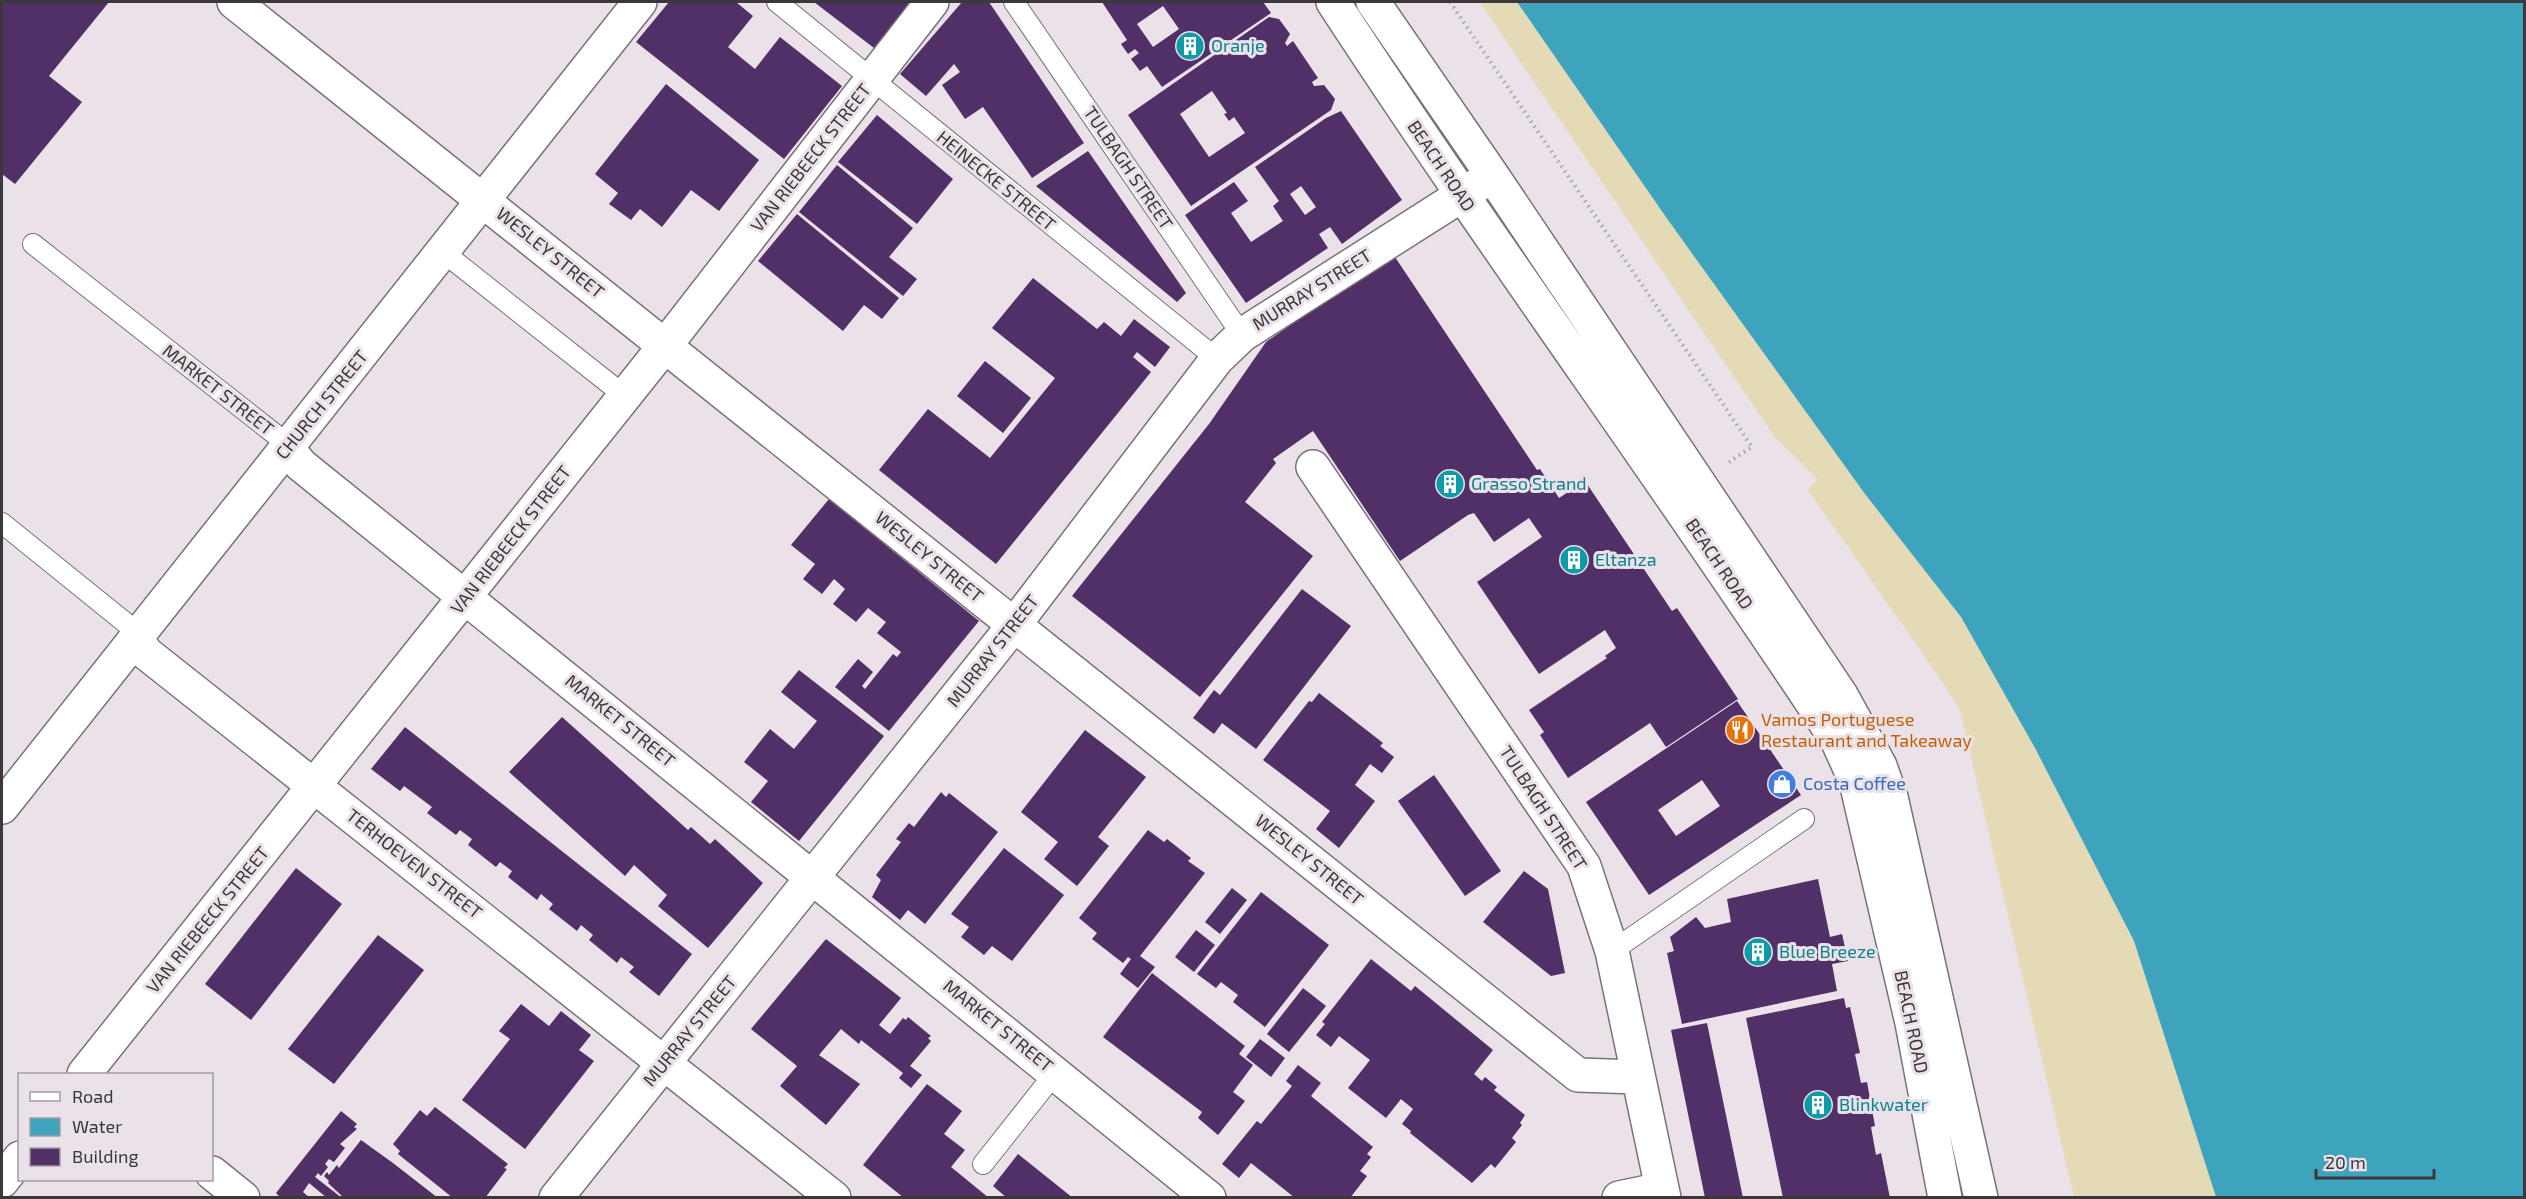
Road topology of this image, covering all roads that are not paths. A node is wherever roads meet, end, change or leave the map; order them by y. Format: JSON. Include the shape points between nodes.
{"nodes":[{"id":1,"x":234,"y":2,"type":"edge"},
{"id":2,"x":640,"y":2,"type":"edge"},
{"id":3,"x":777,"y":2,"type":"edge"},
{"id":4,"x":933,"y":2,"type":"edge"},
{"id":5,"x":1014,"y":2,"type":"edge"},
{"id":6,"x":1333,"y":2,"type":"edge"},
{"id":7,"x":1373,"y":2,"type":"edge"},
{"id":8,"x":871,"y":80,"type":"junction"},
{"id":9,"x":1492,"y":175,"type":"junction"},
{"id":10,"x":1461,"y":196,"type":"junction"},
{"id":11,"x":482,"y":199,"type":"junction"},
{"id":12,"x":33,"y":244,"type":"dead end"},
{"id":13,"x":443,"y":252,"type":"junction"},
{"id":14,"x":1242,"y":335,"type":"junction"},
{"id":15,"x":665,"y":345,"type":"junction"},
{"id":16,"x":1216,"y":359,"type":"junction"},
{"id":17,"x":625,"y":396,"type":"junction"},
{"id":18,"x":287,"y":448,"type":"junction"},
{"id":19,"x":1313,"y":467,"type":"dead end"},
{"id":20,"x":2,"y":523,"type":"edge"},
{"id":21,"x":465,"y":597,"type":"junction"},
{"id":22,"x":1014,"y":626,"type":"junction"},
{"id":23,"x":136,"y":638,"type":"junction"},
{"id":24,"x":316,"y":786,"type":"junction"},
{"id":25,"x":2,"y":807,"type":"edge"},
{"id":26,"x":1804,"y":819,"type":"dead end"},
{"id":27,"x":813,"y":876,"type":"junction"},
{"id":28,"x":1612,"y":951,"type":"junction"},
{"id":29,"x":664,"y":1062,"type":"junction"},
{"id":30,"x":87,"y":1073,"type":"edge"},
{"id":31,"x":1055,"y":1073,"type":"junction"},
{"id":32,"x":1638,"y":1077,"type":"junction"},
{"id":33,"x":18,"y":1161,"type":"edge"},
{"id":34,"x":983,"y":1164,"type":"dead end"},
{"id":35,"x":213,"y":1174,"type":"edge"},
{"id":36,"x":2,"y":1181,"type":"edge"},
{"id":37,"x":1663,"y":1193,"type":"edge"},
{"id":38,"x":243,"y":1197,"type":"edge"},
{"id":39,"x":556,"y":1197,"type":"edge"},
{"id":40,"x":834,"y":1197,"type":"edge"},
{"id":41,"x":1209,"y":1197,"type":"edge"},
{"id":42,"x":1619,"y":1197,"type":"edge"},
{"id":43,"x":1945,"y":1197,"type":"edge"},
{"id":44,"x":1981,"y":1197,"type":"edge"}],
"edges":[{"from":1,"to":11,"type":"street","name":"WESLEY STREET"},
{"from":2,"to":11,"type":"street","name":"CHURCH STREET"},
{"from":3,"to":8,"type":"lane","name":"HEINECKE STREET"},
{"from":4,"to":8,"type":"street","name":"VAN RIEBEECK STREET"},
{"from":5,"to":14,"type":"lane","name":"TULBAGH STREET"},
{"from":6,"to":10,"type":"street","name":"BEACH ROAD"},
{"from":7,"to":9,"type":"street","name":"BEACH ROAD"},
{"from":8,"to":15,"type":"street","name":"VAN RIEBEECK STREET"},
{"from":8,"to":16,"type":"lane","name":"HEINECKE STREET"},
{"from":9,"to":10,"type":"street","name":"MURRAY STREET"},
{"from":9,"to":44,"type":"street","name":"BEACH ROAD","via":[[1841,695],[1880,766],[1891,797]]},
{"from":10,"to":14,"type":"street","name":"MURRAY STREET"},
{"from":10,"to":43,"type":"street","name":"BEACH ROAD","via":[[1670,493],[1838,742],[1856,782],[1867,828],[1912,1023]]},
{"from":11,"to":13,"type":"street","name":"CHURCH STREET"},
{"from":11,"to":15,"type":"street","name":"WESLEY STREET"},
{"from":12,"to":18,"type":"lane","name":"MARKET STREET","via":[[276,435]]},
{"from":13,"to":17,"type":"lane"},
{"from":13,"to":18,"type":"street","name":"CHURCH STREET"},
{"from":14,"to":16,"type":"street","name":"MURRAY STREET"},
{"from":15,"to":17,"type":"street","name":"VAN RIEBEECK STREET"},
{"from":15,"to":22,"type":"street","name":"WESLEY STREET"},
{"from":16,"to":22,"type":"street","name":"MURRAY STREET"},
{"from":17,"to":21,"type":"street","name":"VAN RIEBEECK STREET"},
{"from":18,"to":21,"type":"street","name":"MARKET STREET","via":[[301,465]]},
{"from":18,"to":23,"type":"street","name":"CHURCH STREET"},
{"from":19,"to":28,"type":"street","name":"TULBAGH STREET","via":[[1584,866]]},
{"from":20,"to":23,"type":"lane","name":"TERHOEVEN STREET","via":[[127,624]]},
{"from":21,"to":24,"type":"street","name":"VAN RIEBEECK STREET"},
{"from":21,"to":27,"type":"street","name":"MARKET STREET"},
{"from":22,"to":27,"type":"street","name":"MURRAY STREET"},
{"from":22,"to":32,"type":"street","name":"WESLEY STREET","via":[[1578,1075]]},
{"from":23,"to":24,"type":"street","name":"TERHOEVEN STREET","via":[[146,652]]},
{"from":23,"to":25,"type":"street","name":"CHURCH STREET"},
{"from":24,"to":29,"type":"street","name":"TERHOEVEN STREET"},
{"from":24,"to":30,"type":"street","name":"VAN RIEBEECK STREET"},
{"from":26,"to":28,"type":"lane"},
{"from":27,"to":29,"type":"street","name":"MURRAY STREET"},
{"from":27,"to":31,"type":"street","name":"MARKET STREET"},
{"from":28,"to":32,"type":"street","name":"TULBAGH STREET"},
{"from":29,"to":39,"type":"street","name":"MURRAY STREET"},
{"from":29,"to":40,"type":"street","name":"TERHOEVEN STREET"},
{"from":31,"to":34,"type":"lane"},
{"from":31,"to":41,"type":"street","name":"MARKET STREET"},
{"from":32,"to":37,"type":"street","name":"TULBAGH STREET"},
{"from":33,"to":36,"type":"street"},
{"from":35,"to":38,"type":"street"},
{"from":37,"to":42,"type":"street"}]}
